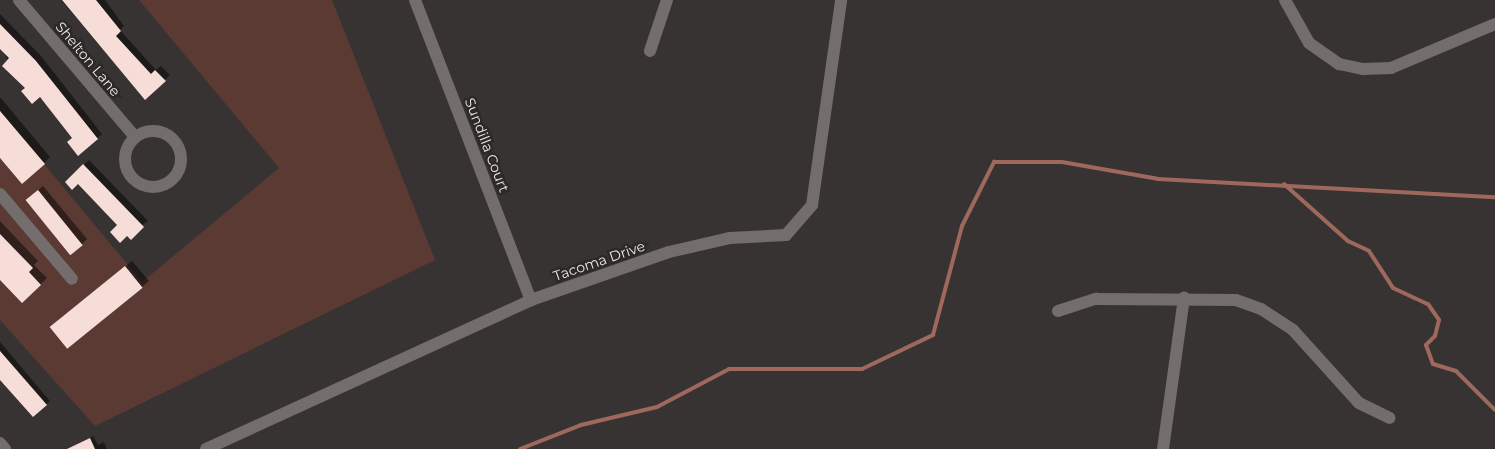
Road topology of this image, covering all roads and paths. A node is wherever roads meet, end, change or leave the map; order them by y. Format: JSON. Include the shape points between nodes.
{"nodes":[{"id":1,"x":19,"y":0,"type":"edge"},
{"id":2,"x":416,"y":0,"type":"edge"},
{"id":3,"x":667,"y":0,"type":"edge"},
{"id":4,"x":841,"y":0,"type":"edge"},
{"id":5,"x":1285,"y":0,"type":"edge"},
{"id":6,"x":1495,"y":24,"type":"edge"},
{"id":7,"x":650,"y":50,"type":"dead end"},
{"id":8,"x":135,"y":137,"type":"junction"},
{"id":9,"x":0,"y":194,"type":"edge"},
{"id":10,"x":72,"y":279,"type":"dead end"},
{"id":11,"x":1184,"y":297,"type":"junction"},
{"id":12,"x":531,"y":300,"type":"junction"},
{"id":13,"x":1058,"y":311,"type":"dead end"},
{"id":14,"x":1390,"y":418,"type":"dead end"},
{"id":15,"x":0,"y":443,"type":"edge"},
{"id":16,"x":5,"y":449,"type":"edge"},
{"id":17,"x":206,"y":449,"type":"edge"},
{"id":18,"x":1163,"y":449,"type":"edge"}],
"edges":[{"from":1,"to":8,"type":"street","name":"Shelton Lane"},
{"from":2,"to":12,"type":"street","name":"Sundilla Court"},
{"from":3,"to":7,"type":"street"},
{"from":4,"to":12,"type":"street","name":"Tacoma Drive","via":[[812,205],[786,235],[730,238],[669,252]]},
{"from":5,"to":6,"type":"street","via":[[1309,43],[1340,64],[1363,70],[1391,68]]},
{"from":8,"to":8,"type":"street","via":[[126,154],[135,180],[152,187],[171,181],[182,157],[176,141],[152,130]]},
{"from":9,"to":10,"type":"street"},
{"from":11,"to":13,"type":"street","via":[[1096,299]]},
{"from":11,"to":14,"type":"street","via":[[1222,298],[1261,309],[1293,330],[1359,403]]},
{"from":11,"to":18,"type":"street"},
{"from":12,"to":17,"type":"street","name":"Tacoma Drive"},
{"from":15,"to":16,"type":"street"}]}
